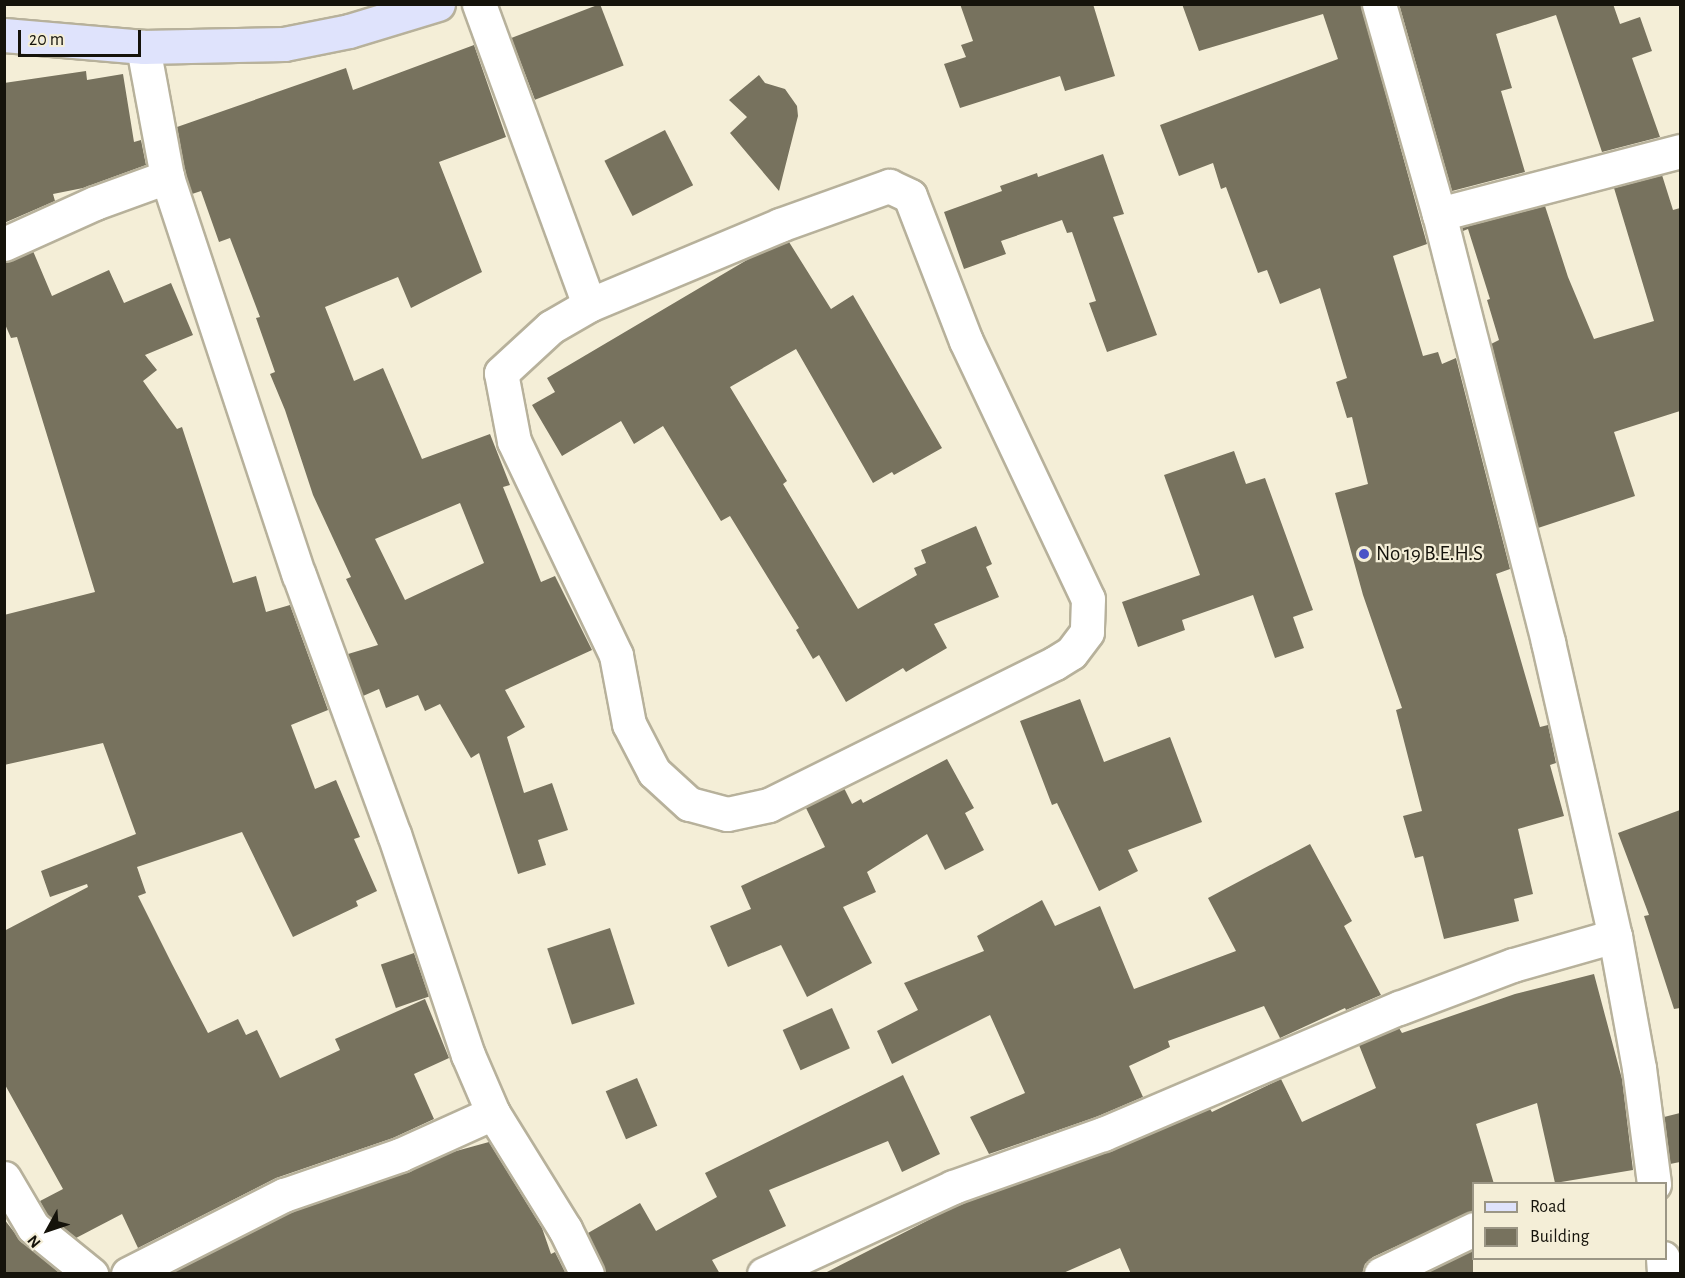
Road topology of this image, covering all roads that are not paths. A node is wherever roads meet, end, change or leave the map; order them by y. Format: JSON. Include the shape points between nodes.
{"nodes":[{"id":1,"x":438,"y":4,"type":"edge"},
{"id":2,"x":479,"y":4,"type":"edge"},
{"id":3,"x":1379,"y":4,"type":"edge"},
{"id":4,"x":4,"y":35,"type":"edge"},
{"id":5,"x":143,"y":47,"type":"junction"},
{"id":6,"x":1680,"y":151,"type":"edge"},
{"id":7,"x":167,"y":177,"type":"junction"},
{"id":8,"x":1439,"y":214,"type":"junction"},
{"id":9,"x":4,"y":244,"type":"edge"},
{"id":10,"x":589,"y":305,"type":"junction"},
{"id":11,"x":1615,"y":936,"type":"junction"},
{"id":12,"x":493,"y":1113,"type":"junction"},
{"id":13,"x":4,"y":1178,"type":"edge"},
{"id":14,"x":1654,"y":1182,"type":"edge"},
{"id":15,"x":1472,"y":1230,"type":"edge"},
{"id":16,"x":91,"y":1274,"type":"edge"},
{"id":17,"x":128,"y":1274,"type":"edge"},
{"id":18,"x":587,"y":1274,"type":"edge"},
{"id":19,"x":764,"y":1274,"type":"edge"},
{"id":20,"x":1381,"y":1274,"type":"edge"}],
"edges":[{"from":1,"to":5,"type":"street","via":[[349,31],[284,44]]},
{"from":2,"to":10,"type":"street"},
{"from":3,"to":8,"type":"street"},
{"from":4,"to":5,"type":"street"},
{"from":5,"to":7,"type":"street"},
{"from":6,"to":8,"type":"street"},
{"from":7,"to":9,"type":"street","via":[[95,203]]},
{"from":7,"to":12,"type":"street","via":[[299,575],[394,834],[468,1055]]},
{"from":8,"to":11,"type":"street","via":[[1548,642]]},
{"from":10,"to":10,"type":"street","via":[[780,225],[889,186],[910,196],[966,341],[1088,599],[1087,632],[1071,653],[1054,663],[769,805],[727,814],[689,804],[654,772],[628,724],[616,655],[514,441],[501,373],[551,327]]},
{"from":11,"to":14,"type":"street","via":[[1639,1068]]},
{"from":11,"to":19,"type":"street","via":[[1513,965],[1399,1008],[1103,1134],[953,1186]]},
{"from":12,"to":17,"type":"street","via":[[400,1155],[284,1195]]},
{"from":12,"to":18,"type":"street","via":[[565,1229]]},
{"from":13,"to":16,"type":"street","via":[[33,1227]]},
{"from":15,"to":20,"type":"street"}]}
